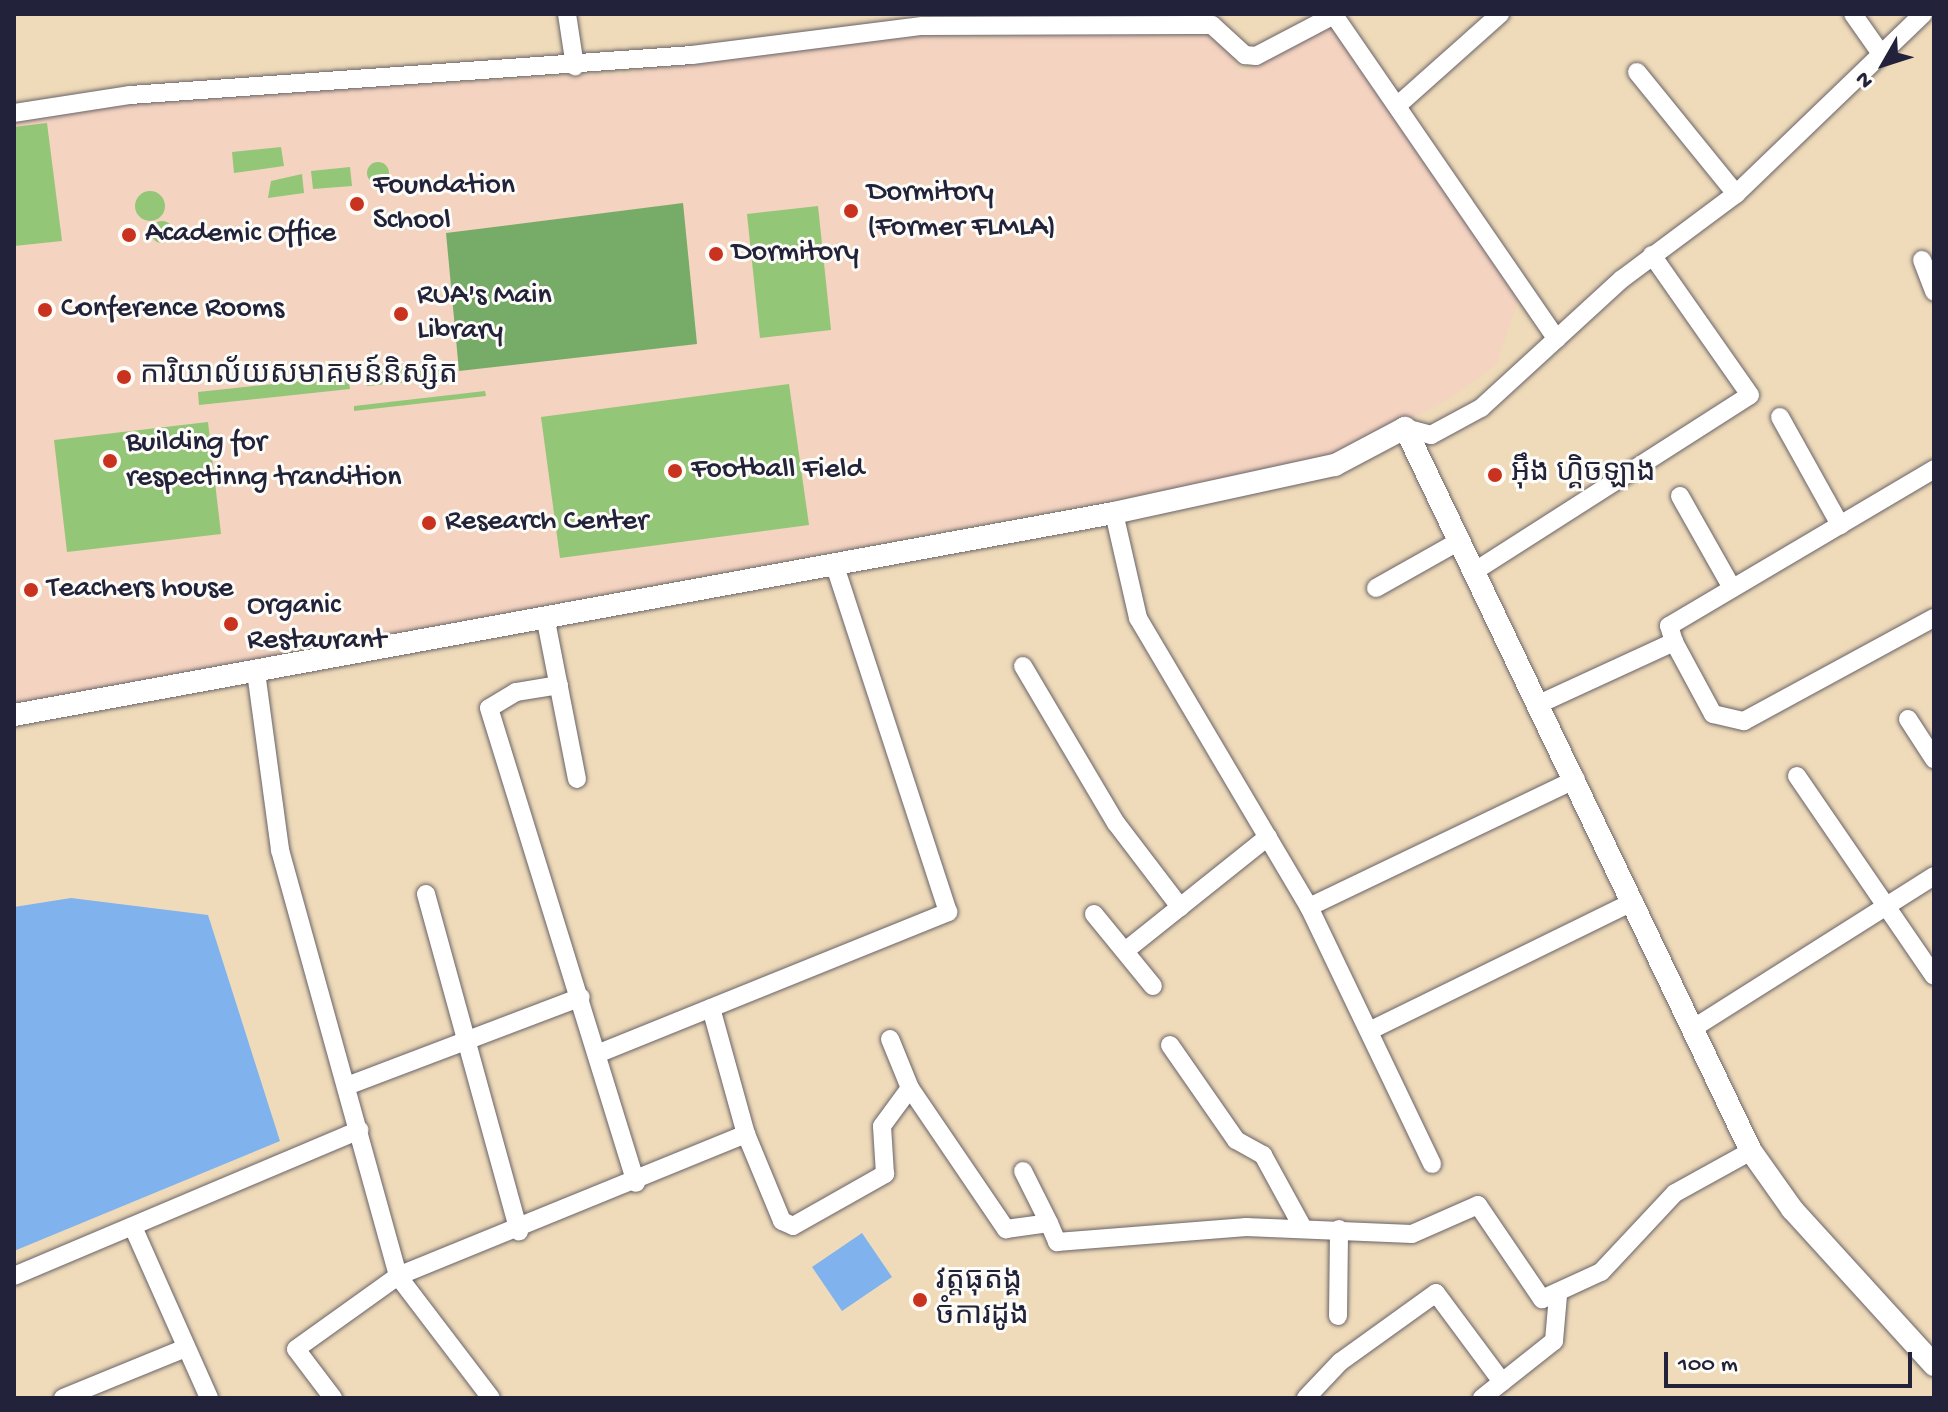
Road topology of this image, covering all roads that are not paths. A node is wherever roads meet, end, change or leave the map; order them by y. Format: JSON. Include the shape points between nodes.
{"nodes":[{"id":1,"x":567,"y":14,"type":"edge"},
{"id":2,"x":1500,"y":14,"type":"edge"},
{"id":3,"x":1853,"y":14,"type":"edge"},
{"id":4,"x":1925,"y":14,"type":"edge"},
{"id":5,"x":1087,"y":20,"type":"edge"},
{"id":6,"x":1210,"y":20,"type":"edge"},
{"id":7,"x":967,"y":21,"type":"edge"},
{"id":8,"x":1934,"y":25,"type":"edge"},
{"id":9,"x":1879,"y":51,"type":"junction"},
{"id":10,"x":575,"y":66,"type":"junction"},
{"id":11,"x":1637,"y":72,"type":"dead end"},
{"id":12,"x":1398,"y":105,"type":"junction"},
{"id":13,"x":14,"y":113,"type":"edge"},
{"id":14,"x":1736,"y":194,"type":"junction"},
{"id":15,"x":1652,"y":255,"type":"junction"},
{"id":16,"x":1922,"y":260,"type":"dead end"},
{"id":17,"x":1934,"y":292,"type":"edge"},
{"id":18,"x":1557,"y":339,"type":"junction"},
{"id":19,"x":1780,"y":417,"type":"dead end"},
{"id":20,"x":1405,"y":428,"type":"junction"},
{"id":21,"x":1934,"y":469,"type":"edge"},
{"id":22,"x":1680,"y":496,"type":"dead end"},
{"id":23,"x":1114,"y":513,"type":"junction"},
{"id":24,"x":1840,"y":525,"type":"junction"},
{"id":25,"x":1456,"y":543,"type":"junction"},
{"id":26,"x":834,"y":564,"type":"junction"},
{"id":27,"x":1475,"y":571,"type":"junction"},
{"id":28,"x":1376,"y":588,"type":"dead end"},
{"id":29,"x":1732,"y":588,"type":"junction"},
{"id":30,"x":545,"y":616,"type":"junction"},
{"id":31,"x":1934,"y":618,"type":"edge"},
{"id":32,"x":1674,"y":642,"type":"junction"},
{"id":33,"x":1023,"y":666,"type":"dead end"},
{"id":34,"x":256,"y":672,"type":"junction"},
{"id":35,"x":559,"y":685,"type":"junction"},
{"id":36,"x":1539,"y":704,"type":"junction"},
{"id":37,"x":14,"y":715,"type":"edge"},
{"id":38,"x":1908,"y":719,"type":"dead end"},
{"id":39,"x":1934,"y":759,"type":"edge"},
{"id":40,"x":1797,"y":776,"type":"dead end"},
{"id":41,"x":577,"y":779,"type":"dead end"},
{"id":42,"x":1576,"y":779,"type":"junction"},
{"id":43,"x":1268,"y":837,"type":"junction"},
{"id":44,"x":1934,"y":876,"type":"edge"},
{"id":45,"x":426,"y":894,"type":"dead end"},
{"id":46,"x":1634,"y":901,"type":"junction"},
{"id":47,"x":1180,"y":907,"type":"junction"},
{"id":48,"x":1309,"y":907,"type":"junction"},
{"id":49,"x":1889,"y":911,"type":"junction"},
{"id":50,"x":1094,"y":914,"type":"dead end"},
{"id":51,"x":1125,"y":951,"type":"junction"},
{"id":52,"x":1934,"y":976,"type":"edge"},
{"id":53,"x":1153,"y":986,"type":"dead end"},
{"id":54,"x":581,"y":997,"type":"junction"},
{"id":55,"x":711,"y":1008,"type":"junction"},
{"id":56,"x":1692,"y":1029,"type":"junction"},
{"id":57,"x":1369,"y":1031,"type":"junction"},
{"id":58,"x":890,"y":1039,"type":"dead end"},
{"id":59,"x":468,"y":1044,"type":"junction"},
{"id":60,"x":1170,"y":1045,"type":"dead end"},
{"id":61,"x":597,"y":1054,"type":"junction"},
{"id":62,"x":347,"y":1086,"type":"junction"},
{"id":63,"x":910,"y":1088,"type":"junction"},
{"id":64,"x":359,"y":1130,"type":"junction"},
{"id":65,"x":746,"y":1134,"type":"junction"},
{"id":66,"x":1751,"y":1151,"type":"junction"},
{"id":67,"x":1432,"y":1164,"type":"dead end"},
{"id":68,"x":1023,"y":1171,"type":"dead end"},
{"id":69,"x":636,"y":1183,"type":"junction"},
{"id":70,"x":1049,"y":1223,"type":"junction"},
{"id":71,"x":133,"y":1227,"type":"junction"},
{"id":72,"x":1303,"y":1228,"type":"junction"},
{"id":73,"x":1339,"y":1229,"type":"junction"},
{"id":74,"x":519,"y":1231,"type":"junction"},
{"id":75,"x":14,"y":1276,"type":"edge"},
{"id":76,"x":398,"y":1276,"type":"junction"},
{"id":77,"x":1558,"y":1295,"type":"junction"},
{"id":78,"x":1338,"y":1316,"type":"dead end"},
{"id":79,"x":183,"y":1349,"type":"junction"},
{"id":80,"x":1934,"y":1365,"type":"edge"},
{"id":81,"x":1502,"y":1382,"type":"junction"},
{"id":82,"x":63,"y":1398,"type":"edge"},
{"id":83,"x":209,"y":1398,"type":"edge"},
{"id":84,"x":333,"y":1398,"type":"edge"},
{"id":85,"x":491,"y":1398,"type":"edge"},
{"id":86,"x":1306,"y":1398,"type":"edge"},
{"id":87,"x":1482,"y":1398,"type":"edge"}],
"edges":[{"from":1,"to":10,"type":"street"},
{"from":2,"to":12,"type":"street"},
{"from":3,"to":9,"type":"street"},
{"from":4,"to":8,"type":"street"},
{"from":4,"to":9,"type":"street"},
{"from":5,"to":6,"type":"street"},
{"from":5,"to":7,"type":"street"},
{"from":6,"to":12,"type":"street","via":[[1245,55],[1256,56],[1334,15]]},
{"from":7,"to":10,"type":"street"},
{"from":9,"to":14,"type":"street","via":[[1841,100]]},
{"from":10,"to":13,"type":"street","via":[[130,95]]},
{"from":11,"to":14,"type":"street"},
{"from":12,"to":18,"type":"street"},
{"from":14,"to":15,"type":"street"},
{"from":15,"to":18,"type":"street"},
{"from":15,"to":27,"type":"street","via":[[1750,395]]},
{"from":16,"to":17,"type":"street"},
{"from":18,"to":20,"type":"street","via":[[1455,428],[1431,435]]},
{"from":19,"to":24,"type":"street"},
{"from":20,"to":23,"type":"street","via":[[1335,465]]},
{"from":20,"to":25,"type":"street"},
{"from":21,"to":24,"type":"street"},
{"from":22,"to":29,"type":"street"},
{"from":23,"to":26,"type":"street"},
{"from":23,"to":43,"type":"street","via":[[1138,618]]},
{"from":24,"to":29,"type":"street"},
{"from":25,"to":27,"type":"street"},
{"from":25,"to":28,"type":"street"},
{"from":26,"to":30,"type":"street"},
{"from":26,"to":55,"type":"street","via":[[948,912]]},
{"from":27,"to":36,"type":"street"},
{"from":29,"to":32,"type":"street","via":[[1669,626]]},
{"from":30,"to":34,"type":"street"},
{"from":30,"to":35,"type":"street"},
{"from":31,"to":32,"type":"street","via":[[1744,721],[1713,714]]},
{"from":32,"to":36,"type":"street"},
{"from":33,"to":47,"type":"street","via":[[1116,823]]},
{"from":34,"to":37,"type":"street"},
{"from":34,"to":62,"type":"street","via":[[280,850]]},
{"from":35,"to":41,"type":"street"},
{"from":35,"to":54,"type":"street","via":[[516,692],[489,708]]},
{"from":36,"to":42,"type":"street"},
{"from":38,"to":39,"type":"street"},
{"from":40,"to":49,"type":"street"},
{"from":42,"to":46,"type":"street"},
{"from":42,"to":48,"type":"street"},
{"from":43,"to":47,"type":"street"},
{"from":43,"to":48,"type":"street"},
{"from":44,"to":49,"type":"street"},
{"from":45,"to":59,"type":"street"},
{"from":46,"to":56,"type":"street"},
{"from":46,"to":57,"type":"street"},
{"from":47,"to":51,"type":"street"},
{"from":48,"to":57,"type":"street"},
{"from":49,"to":52,"type":"street"},
{"from":49,"to":56,"type":"street"},
{"from":50,"to":51,"type":"street"},
{"from":51,"to":53,"type":"street"},
{"from":54,"to":59,"type":"street"},
{"from":54,"to":61,"type":"street"},
{"from":55,"to":61,"type":"street"},
{"from":55,"to":65,"type":"street"},
{"from":56,"to":66,"type":"street"},
{"from":57,"to":67,"type":"street"},
{"from":58,"to":63,"type":"street"},
{"from":59,"to":62,"type":"street"},
{"from":59,"to":74,"type":"street"},
{"from":60,"to":72,"type":"street","via":[[1236,1140],[1263,1155]]},
{"from":61,"to":69,"type":"street"},
{"from":62,"to":64,"type":"street"},
{"from":63,"to":65,"type":"street","via":[[882,1126],[885,1174],[804,1225],[782,1221]]},
{"from":63,"to":70,"type":"street","via":[[1006,1229]]},
{"from":64,"to":71,"type":"street"},
{"from":64,"to":76,"type":"street"},
{"from":65,"to":69,"type":"street"},
{"from":66,"to":77,"type":"street","via":[[1675,1193],[1601,1272]]},
{"from":66,"to":80,"type":"street","via":[[1792,1209]]},
{"from":68,"to":70,"type":"street"},
{"from":69,"to":74,"type":"street"},
{"from":70,"to":72,"type":"street","via":[[1057,1242]]},
{"from":71,"to":75,"type":"street"},
{"from":71,"to":79,"type":"street"},
{"from":72,"to":73,"type":"street"},
{"from":73,"to":77,"type":"street","via":[[1412,1234],[1478,1205],[1534,1295]]},
{"from":73,"to":78,"type":"street"},
{"from":74,"to":76,"type":"street"},
{"from":76,"to":84,"type":"street","via":[[296,1349]]},
{"from":76,"to":85,"type":"street"},
{"from":77,"to":81,"type":"street","via":[[1554,1341]]},
{"from":79,"to":82,"type":"street"},
{"from":79,"to":83,"type":"street"},
{"from":81,"to":86,"type":"street","via":[[1436,1293],[1340,1362]]},
{"from":81,"to":87,"type":"street"}]}
